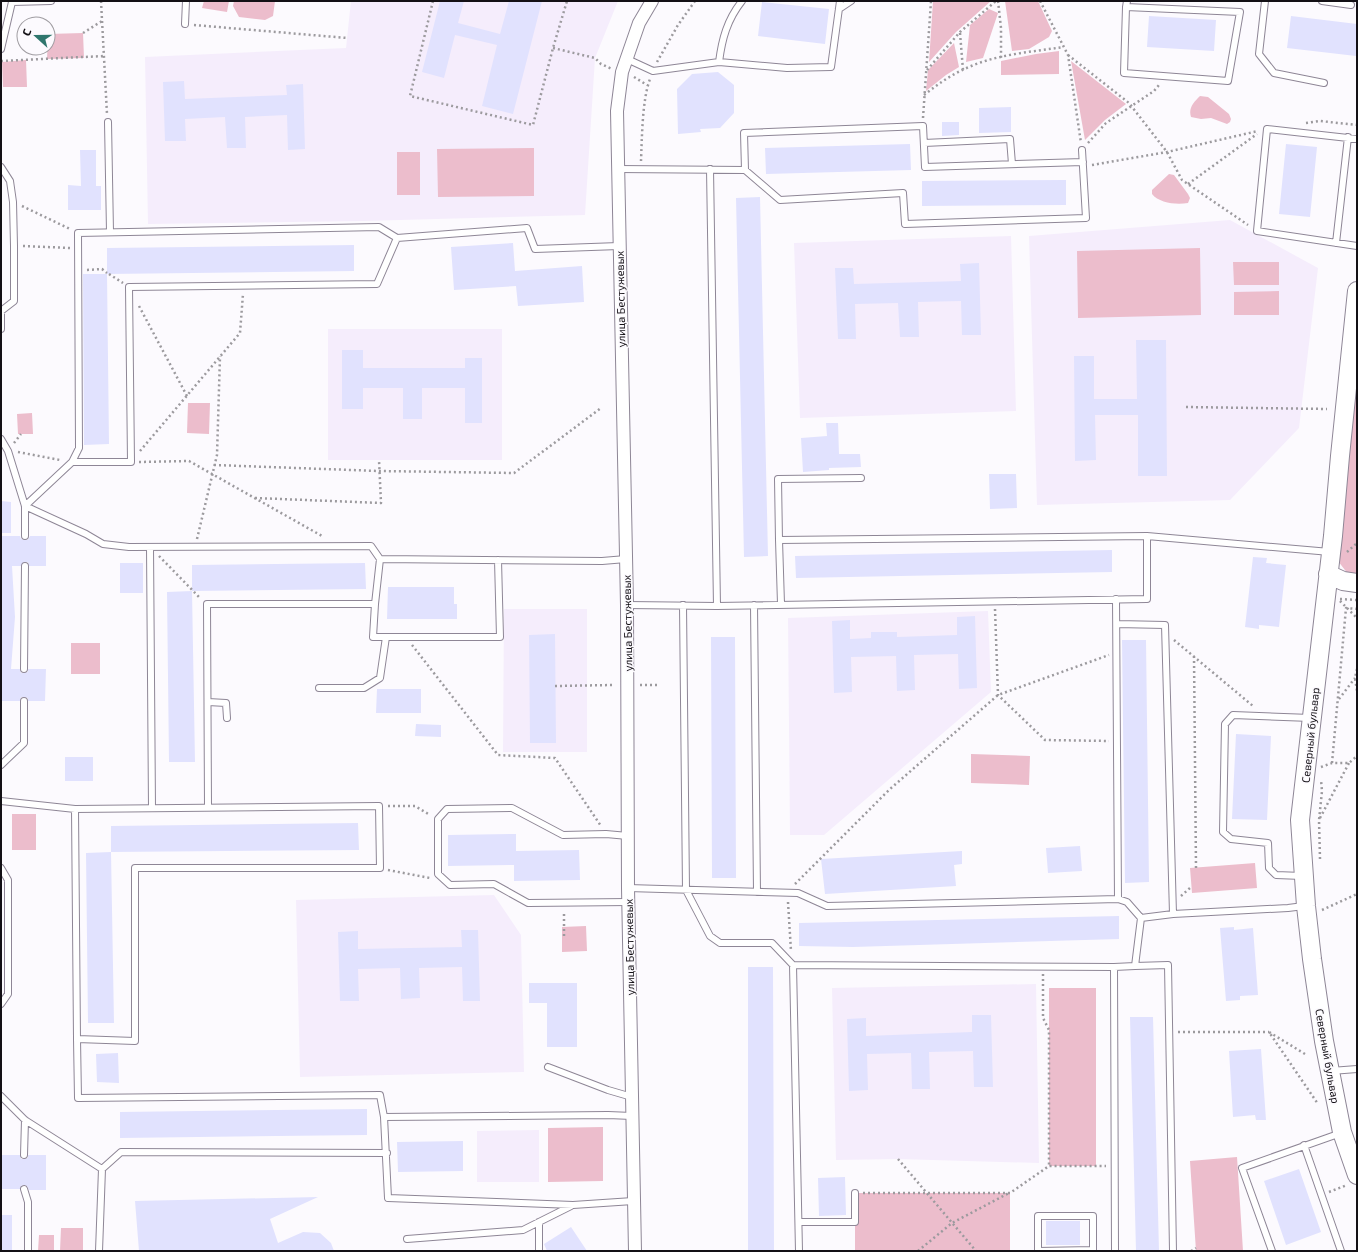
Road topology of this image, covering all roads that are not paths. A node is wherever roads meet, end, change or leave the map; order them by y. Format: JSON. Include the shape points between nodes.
{"nodes":[{"id":1,"x":51,"y":1,"type":"edge"},
{"id":2,"x":186,"y":1,"type":"edge"},
{"id":3,"x":652,"y":1,"type":"edge"},
{"id":4,"x":742,"y":1,"type":"edge"},
{"id":5,"x":840,"y":1,"type":"edge"},
{"id":6,"x":851,"y":1,"type":"edge"},
{"id":7,"x":1266,"y":1,"type":"edge"},
{"id":8,"x":1322,"y":1,"type":"edge"},
{"id":9,"x":1126,"y":4,"type":"edge"},
{"id":10,"x":1350,"y":5,"type":"dead end"},
{"id":11,"x":839,"y":9,"type":"junction"},
{"id":12,"x":186,"y":24,"type":"road end"},
{"id":13,"x":1,"y":47,"type":"edge"},
{"id":14,"x":626,"y":59,"type":"junction"},
{"id":15,"x":719,"y":62,"type":"junction"},
{"id":16,"x":1324,"y":82,"type":"dead end"},
{"id":17,"x":108,"y":122,"type":"road end"},
{"id":18,"x":1348,"y":137,"type":"junction"},
{"id":19,"x":1357,"y":139,"type":"edge"},
{"id":20,"x":924,"y":143,"type":"junction"},
{"id":21,"x":1082,"y":150,"type":"road end"},
{"id":22,"x":1012,"y":164,"type":"junction"},
{"id":23,"x":1083,"y":165,"type":"junction"},
{"id":24,"x":1,"y":167,"type":"edge"},
{"id":25,"x":618,"y":168,"type":"junction"},
{"id":26,"x":710,"y":169,"type":"junction"},
{"id":27,"x":745,"y":170,"type":"junction"},
{"id":28,"x":110,"y":232,"type":"junction"},
{"id":29,"x":397,"y":238,"type":"junction"},
{"id":30,"x":1336,"y":243,"type":"junction"},
{"id":31,"x":619,"y":246,"type":"junction"},
{"id":32,"x":1357,"y":246,"type":"edge"},
{"id":33,"x":1357,"y":290,"type":"edge"},
{"id":34,"x":1,"y":329,"type":"edge"},
{"id":35,"x":1,"y":439,"type":"edge"},
{"id":36,"x":72,"y":462,"type":"junction"},
{"id":37,"x":861,"y":478,"type":"dead end"},
{"id":38,"x":25,"y":506,"type":"junction"},
{"id":39,"x":25,"y":536,"type":"dead end"},
{"id":40,"x":1147,"y":536,"type":"junction"},
{"id":41,"x":779,"y":540,"type":"junction"},
{"id":42,"x":150,"y":547,"type":"junction"},
{"id":43,"x":1338,"y":552,"type":"junction"},
{"id":44,"x":380,"y":559,"type":"junction"},
{"id":45,"x":626,"y":559,"type":"junction"},
{"id":46,"x":498,"y":560,"type":"junction"},
{"id":47,"x":25,"y":566,"type":"dead end"},
{"id":48,"x":1328,"y":574,"type":"junction"},
{"id":49,"x":1357,"y":583,"type":"edge"},
{"id":50,"x":1116,"y":599,"type":"junction"},
{"id":51,"x":375,"y":604,"type":"junction"},
{"id":52,"x":781,"y":604,"type":"junction"},
{"id":53,"x":627,"y":605,"type":"junction"},
{"id":54,"x":754,"y":605,"type":"junction"},
{"id":55,"x":683,"y":606,"type":"junction"},
{"id":56,"x":717,"y":606,"type":"junction"},
{"id":57,"x":1117,"y":624,"type":"junction"},
{"id":58,"x":386,"y":637,"type":"junction"},
{"id":59,"x":24,"y":669,"type":"dead end"},
{"id":60,"x":319,"y":688,"type":"dead end"},
{"id":61,"x":24,"y":701,"type":"dead end"},
{"id":62,"x":208,"y":702,"type":"junction"},
{"id":63,"x":227,"y":718,"type":"dead end"},
{"id":64,"x":1311,"y":718,"type":"junction"},
{"id":65,"x":1,"y":765,"type":"edge"},
{"id":66,"x":1,"y":802,"type":"edge"},
{"id":67,"x":208,"y":807,"type":"junction"},
{"id":68,"x":152,"y":808,"type":"junction"},
{"id":69,"x":75,"y":809,"type":"junction"},
{"id":70,"x":628,"y":836,"type":"junction"},
{"id":71,"x":1,"y":868,"type":"edge"},
{"id":72,"x":1304,"y":876,"type":"junction"},
{"id":73,"x":628,"y":888,"type":"junction"},
{"id":74,"x":686,"y":890,"type":"junction"},
{"id":75,"x":757,"y":892,"type":"junction"},
{"id":76,"x":1118,"y":899,"type":"junction"},
{"id":77,"x":629,"y":902,"type":"junction"},
{"id":78,"x":1313,"y":905,"type":"junction"},
{"id":79,"x":1173,"y":914,"type":"junction"},
{"id":80,"x":1141,"y":918,"type":"junction"},
{"id":81,"x":793,"y":965,"type":"junction"},
{"id":82,"x":1135,"y":966,"type":"junction"},
{"id":83,"x":1114,"y":967,"type":"junction"},
{"id":84,"x":1,"y":1004,"type":"edge"},
{"id":85,"x":77,"y":1039,"type":"junction"},
{"id":86,"x":548,"y":1067,"type":"dead end"},
{"id":87,"x":1357,"y":1069,"type":"edge"},
{"id":88,"x":1330,"y":1071,"type":"junction"},
{"id":89,"x":1,"y":1096,"type":"edge"},
{"id":90,"x":632,"y":1097,"type":"junction"},
{"id":91,"x":632,"y":1116,"type":"junction"},
{"id":92,"x":384,"y":1117,"type":"junction"},
{"id":93,"x":25,"y":1120,"type":"junction"},
{"id":94,"x":1342,"y":1132,"type":"junction"},
{"id":95,"x":1304,"y":1145,"type":"junction"},
{"id":96,"x":387,"y":1153,"type":"junction"},
{"id":97,"x":24,"y":1155,"type":"dead end"},
{"id":98,"x":102,"y":1169,"type":"junction"},
{"id":99,"x":1354,"y":1179,"type":"edge"},
{"id":100,"x":24,"y":1190,"type":"dead end"},
{"id":101,"x":855,"y":1193,"type":"road end"},
{"id":102,"x":634,"y":1201,"type":"junction"},
{"id":103,"x":572,"y":1205,"type":"junction"},
{"id":104,"x":539,"y":1222,"type":"junction"},
{"id":105,"x":799,"y":1222,"type":"junction"},
{"id":106,"x":407,"y":1239,"type":"dead end"},
{"id":107,"x":28,"y":1251,"type":"edge"},
{"id":108,"x":99,"y":1251,"type":"edge"},
{"id":109,"x":539,"y":1251,"type":"edge"},
{"id":110,"x":635,"y":1251,"type":"edge"},
{"id":111,"x":799,"y":1251,"type":"edge"},
{"id":112,"x":1038,"y":1251,"type":"edge"},
{"id":113,"x":1093,"y":1251,"type":"edge"},
{"id":114,"x":1115,"y":1251,"type":"edge"},
{"id":115,"x":1173,"y":1251,"type":"edge"},
{"id":116,"x":1272,"y":1251,"type":"edge"},
{"id":117,"x":1341,"y":1251,"type":"edge"}],
"edges":[{"from":1,"to":13,"type":"lane","via":[[12,2]]},
{"from":2,"to":12,"type":"lane"},
{"from":3,"to":14,"type":"street","name":"улица Бестужевых","via":[[639,23]]},
{"from":4,"to":15,"type":"lane","via":[[732,15],[722,39]]},
{"from":5,"to":11,"type":"lane"},
{"from":6,"to":11,"type":"lane"},
{"from":7,"to":16,"type":"lane","via":[[1259,54],[1274,73]]},
{"from":8,"to":10,"type":"lane"},
{"from":9,"to":9,"type":"lane","via":[[1124,73],[1228,82],[1240,12]]},
{"from":11,"to":15,"type":"lane","via":[[831,67],[787,68]]},
{"from":14,"to":15,"type":"lane","via":[[653,70]]},
{"from":14,"to":25,"type":"street","name":"улица Бестужевых","via":[[617,111]]},
{"from":17,"to":28,"type":"lane"},
{"from":18,"to":19,"type":"lane"},
{"from":18,"to":30,"type":"lane"},
{"from":18,"to":30,"type":"lane","via":[[1267,129],[1257,231]]},
{"from":20,"to":22,"type":"lane","via":[[925,167]]},
{"from":20,"to":22,"type":"lane","via":[[1010,139]]},
{"from":20,"to":27,"type":"lane","via":[[923,126],[744,133]]},
{"from":21,"to":23,"type":"lane"},
{"from":22,"to":23,"type":"lane"},
{"from":23,"to":27,"type":"lane","via":[[1086,218],[905,224],[903,193],[780,200]]},
{"from":24,"to":34,"type":"lane","via":[[10,181],[14,246],[14,301],[1,311]]},
{"from":25,"to":26,"type":"lane"},
{"from":25,"to":31,"type":"street","name":"улица Бестужевых"},
{"from":26,"to":27,"type":"lane"},
{"from":26,"to":56,"type":"lane"},
{"from":28,"to":29,"type":"lane","via":[[379,227]]},
{"from":28,"to":36,"type":"lane","via":[[78,233],[80,448]]},
{"from":29,"to":31,"type":"lane","via":[[527,228],[535,249]]},
{"from":29,"to":36,"type":"lane","via":[[377,284],[129,287],[131,462]]},
{"from":30,"to":32,"type":"lane"},
{"from":31,"to":45,"type":"street","name":"улица Бестужевых"},
{"from":33,"to":43,"type":"main road","name":"Северный бульвар"},
{"from":35,"to":38,"type":"lane","via":[[8,451]]},
{"from":36,"to":38,"type":"lane"},
{"from":37,"to":41,"type":"lane","via":[[778,480]]},
{"from":38,"to":39,"type":"lane"},
{"from":38,"to":42,"type":"lane","via":[[103,544]]},
{"from":40,"to":41,"type":"lane"},
{"from":40,"to":43,"type":"lane"},
{"from":40,"to":50,"type":"lane","via":[[1147,599]]},
{"from":41,"to":52,"type":"lane"},
{"from":42,"to":44,"type":"lane","via":[[371,546]]},
{"from":42,"to":68,"type":"lane"},
{"from":43,"to":48,"type":"main road","name":"Северный бульвар"},
{"from":44,"to":46,"type":"lane"},
{"from":44,"to":51,"type":"lane"},
{"from":45,"to":46,"type":"lane"},
{"from":45,"to":53,"type":"street","name":"улица Бестужевых"},
{"from":46,"to":58,"type":"lane","via":[[500,637]]},
{"from":47,"to":59,"type":"lane"},
{"from":48,"to":49,"type":"main road","via":[[1343,581]]},
{"from":48,"to":64,"type":"main road","name":"Северный бульвар"},
{"from":50,"to":52,"type":"lane"},
{"from":50,"to":57,"type":"lane"},
{"from":51,"to":58,"type":"lane","via":[[373,637]]},
{"from":51,"to":62,"type":"lane","via":[[207,604]]},
{"from":52,"to":54,"type":"lane"},
{"from":53,"to":55,"type":"lane"},
{"from":53,"to":70,"type":"street","name":"улица Бестужевых"},
{"from":54,"to":56,"type":"lane"},
{"from":54,"to":75,"type":"lane"},
{"from":55,"to":56,"type":"lane"},
{"from":55,"to":74,"type":"lane"},
{"from":57,"to":76,"type":"lane"},
{"from":57,"to":79,"type":"lane","via":[[1165,625]]},
{"from":58,"to":60,"type":"lane","via":[[380,678],[364,688]]},
{"from":61,"to":65,"type":"lane","via":[[24,743]]},
{"from":62,"to":63,"type":"lane","via":[[226,703]]},
{"from":62,"to":67,"type":"lane"},
{"from":64,"to":72,"type":"main road","name":"Северный бульвар","via":[[1300,820]]},
{"from":64,"to":72,"type":"lane","via":[[1233,715],[1225,724],[1224,832],[1231,839],[1268,843],[1269,868],[1276,876]]},
{"from":66,"to":69,"type":"lane"},
{"from":67,"to":68,"type":"lane"},
{"from":67,"to":85,"type":"lane","via":[[379,806],[380,868],[135,868],[135,1041]]},
{"from":68,"to":69,"type":"lane"},
{"from":69,"to":85,"type":"lane"},
{"from":70,"to":73,"type":"street","name":"улица Бестужевых"},
{"from":70,"to":77,"type":"lane","via":[[563,835],[512,808],[447,809],[438,819],[438,874],[450,885],[494,884],[528,903]]},
{"from":71,"to":84,"type":"lane","via":[[8,880],[8,994]]},
{"from":72,"to":78,"type":"main road","name":"Северный бульвар"},
{"from":73,"to":74,"type":"lane"},
{"from":73,"to":77,"type":"street","name":"улица Бестужевых"},
{"from":74,"to":75,"type":"lane"},
{"from":74,"to":81,"type":"lane","via":[[710,936],[720,943],[772,943]]},
{"from":75,"to":76,"type":"lane","via":[[798,893],[827,906]]},
{"from":76,"to":80,"type":"lane","via":[[1127,902]]},
{"from":77,"to":90,"type":"street","name":"улица Бестужевых"},
{"from":78,"to":79,"type":"lane"},
{"from":78,"to":88,"type":"main road","name":"Северный бульвар","via":[[1316,992]]},
{"from":79,"to":80,"type":"lane"},
{"from":80,"to":82,"type":"lane"},
{"from":81,"to":83,"type":"lane"},
{"from":81,"to":105,"type":"lane"},
{"from":82,"to":83,"type":"lane"},
{"from":82,"to":115,"type":"lane","via":[[1168,965]]},
{"from":83,"to":114,"type":"lane"},
{"from":85,"to":92,"type":"lane","via":[[78,1098],[380,1095]]},
{"from":86,"to":90,"type":"lane"},
{"from":87,"to":88,"type":"lane"},
{"from":88,"to":94,"type":"main road","name":"Северный бульвар"},
{"from":89,"to":93,"type":"lane"},
{"from":90,"to":91,"type":"street","name":"улица Бестужевых"},
{"from":91,"to":92,"type":"lane"},
{"from":91,"to":102,"type":"street","name":"улица Бестужевых"},
{"from":92,"to":96,"type":"lane"},
{"from":93,"to":97,"type":"lane"},
{"from":93,"to":98,"type":"lane"},
{"from":94,"to":95,"type":"lane"},
{"from":94,"to":99,"type":"main road","name":"Северный бульвар"},
{"from":95,"to":116,"type":"lane","via":[[1242,1168]]},
{"from":95,"to":117,"type":"lane"},
{"from":96,"to":98,"type":"lane","via":[[121,1152]]},
{"from":96,"to":103,"type":"lane","via":[[388,1198]]},
{"from":98,"to":108,"type":"lane"},
{"from":100,"to":107,"type":"lane","via":[[28,1202]]},
{"from":101,"to":105,"type":"lane","via":[[855,1222]]},
{"from":102,"to":103,"type":"lane"},
{"from":102,"to":110,"type":"street","name":"улица Бестужевых"},
{"from":103,"to":104,"type":"lane"},
{"from":104,"to":106,"type":"lane","via":[[523,1230]]},
{"from":104,"to":109,"type":"lane"},
{"from":105,"to":111,"type":"lane"},
{"from":112,"to":113,"type":"lane"},
{"from":112,"to":113,"type":"lane","via":[[1038,1216],[1093,1216]]}]}
